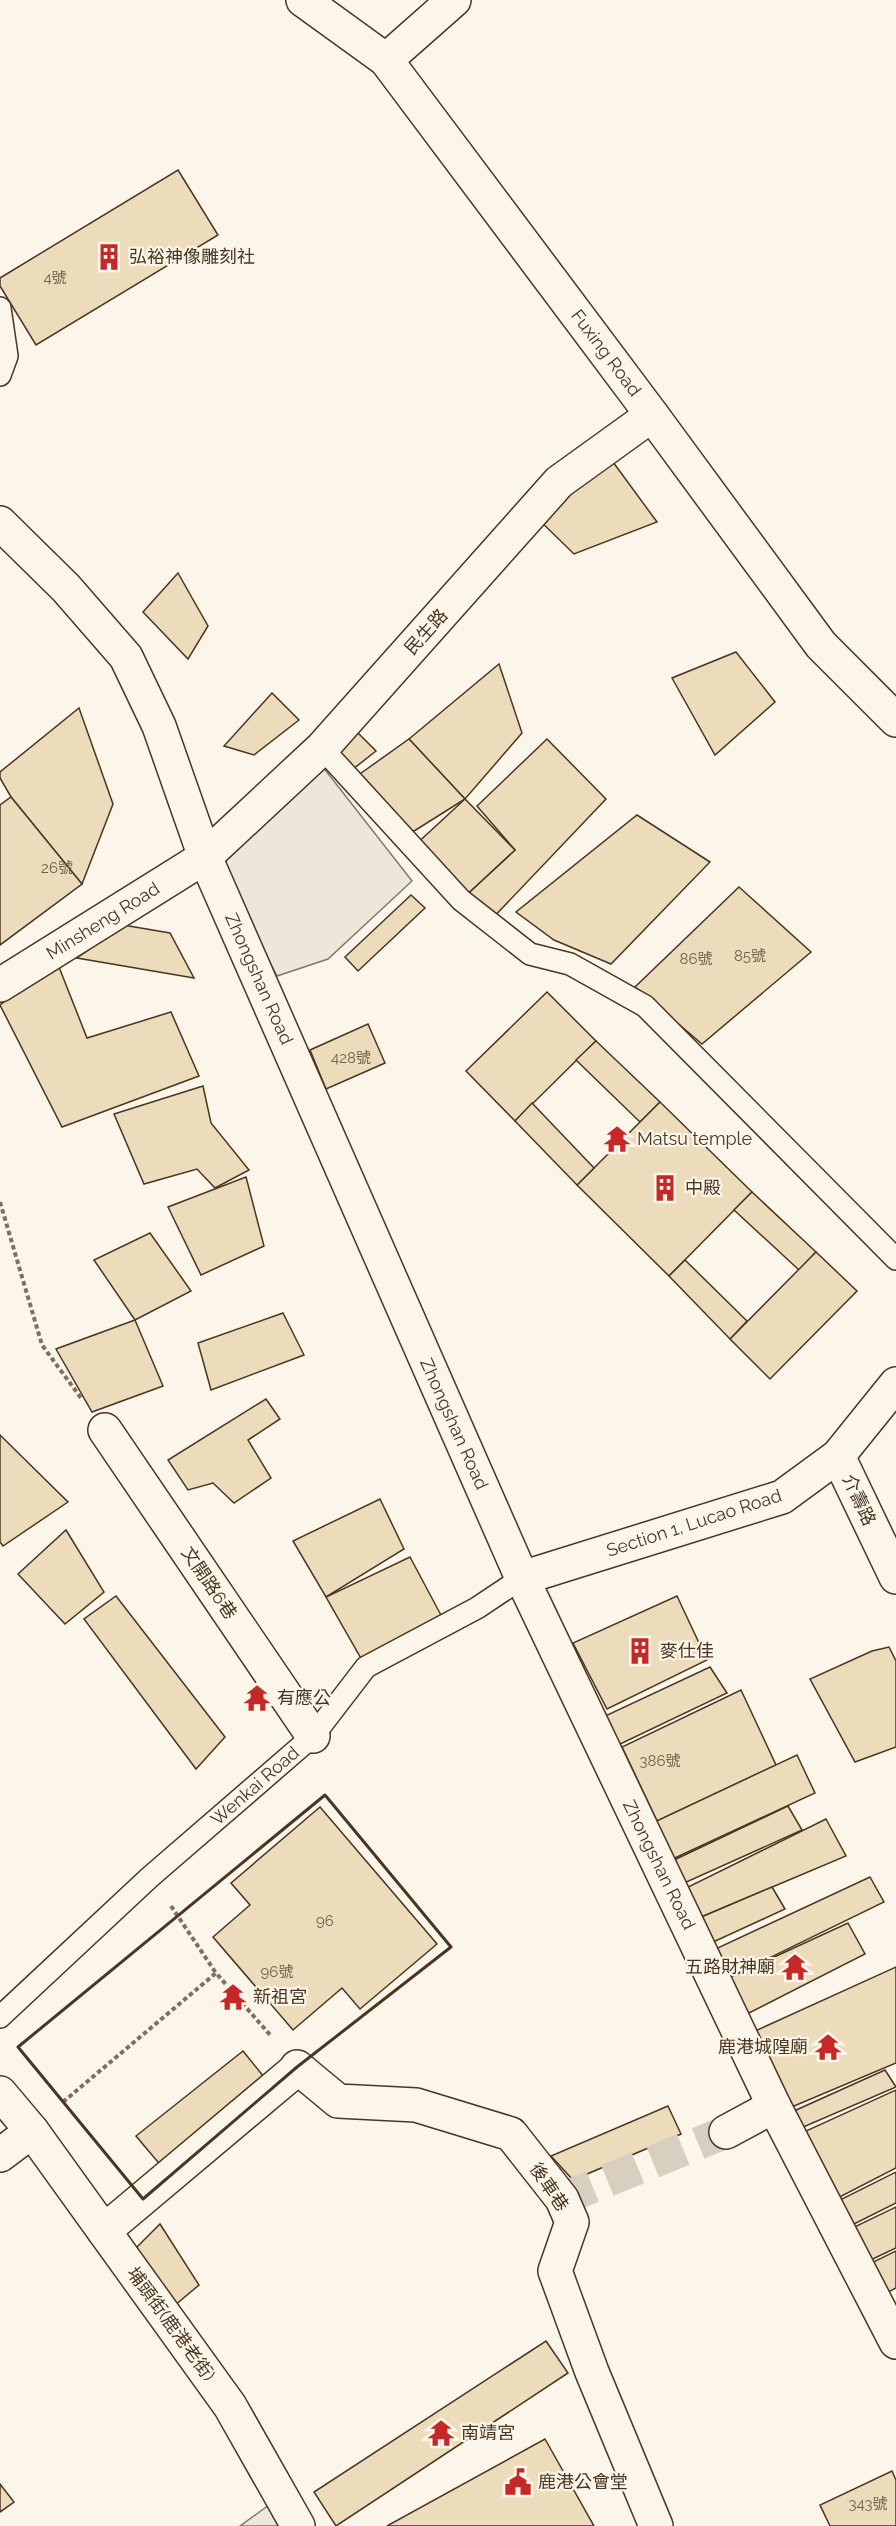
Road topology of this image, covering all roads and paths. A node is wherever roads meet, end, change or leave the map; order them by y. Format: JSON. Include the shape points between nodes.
{"nodes":[{"id":1,"x":303,"y":0,"type":"edge"},
{"id":2,"x":454,"y":0,"type":"edge"},
{"id":3,"x":386,"y":60,"type":"junction"},
{"id":4,"x":0,"y":308,"type":"edge"},
{"id":5,"x":0,"y":375,"type":"edge"},
{"id":6,"x":652,"y":415,"type":"junction"},
{"id":7,"x":0,"y":523,"type":"edge"},
{"id":8,"x":896,"y":720,"type":"edge"},
{"id":9,"x":322,"y":748,"type":"junction"},
{"id":10,"x":205,"y":857,"type":"junction"},
{"id":11,"x":0,"y":985,"type":"edge"},
{"id":12,"x":0,"y":1202,"type":"edge"},
{"id":13,"x":896,"y":1259,"type":"edge"},
{"id":14,"x":896,"y":1384,"type":"edge"},
{"id":15,"x":105,"y":1430,"type":"joint"},
{"id":16,"x":838,"y":1456,"type":"junction"},
{"id":17,"x":896,"y":1577,"type":"edge"},
{"id":18,"x":522,"y":1578,"type":"junction"},
{"id":19,"x":314,"y":1736,"type":"junction"},
{"id":20,"x":150,"y":1877,"type":"junction"},
{"id":21,"x":216,"y":1973,"type":"junction"},
{"id":22,"x":0,"y":2017,"type":"edge"},
{"id":23,"x":298,"y":2068,"type":"junction"},
{"id":24,"x":0,"y":2092,"type":"edge"},
{"id":25,"x":774,"y":2106,"type":"junction"},
{"id":26,"x":32,"y":2131,"type":"junction"},
{"id":27,"x":726,"y":2132,"type":"tunnel mouth"},
{"id":28,"x":0,"y":2155,"type":"edge"},
{"id":29,"x":104,"y":2231,"type":"junction"},
{"id":30,"x":896,"y":2343,"type":"edge"},
{"id":31,"x":298,"y":2526,"type":"edge"},
{"id":32,"x":656,"y":2526,"type":"edge"}],
"edges":[{"from":1,"to":3,"type":"street","name":"Fuxing Road"},
{"from":2,"to":3,"type":"street"},
{"from":3,"to":6,"type":"street","name":"Fuxing Road"},
{"from":4,"to":5,"type":"lane","via":[[7,356]]},
{"from":6,"to":8,"type":"street","name":"Fuxing Road","via":[[821,645]]},
{"from":6,"to":9,"type":"street","name":"民生路","via":[[559,482]]},
{"from":7,"to":10,"type":"street","name":"Zhongshan Road","via":[[66,588],[126,657],[159,726]]},
{"from":9,"to":10,"type":"street","name":"民生路"},
{"from":9,"to":13,"type":"lane","via":[[461,900],[530,954],[570,964],[645,1006]]},
{"from":10,"to":11,"type":"street","name":"Minsheng Road"},
{"from":10,"to":18,"type":"street","name":"Zhongshan Road"},
{"from":12,"to":15,"type":"path","via":[[42,1345]]},
{"from":14,"to":16,"type":"street","name":"Section 1, Lucao Road"},
{"from":15,"to":19,"type":"street","name":"文開路6巷"},
{"from":16,"to":17,"type":"street","name":"介壽路"},
{"from":16,"to":18,"type":"street","name":"Section 1, Lucao Road","via":[[782,1497]]},
{"from":18,"to":19,"type":"lane","name":"Wenkai Road","via":[[477,1608],[366,1667]]},
{"from":18,"to":25,"type":"street","name":"Zhongshan Road"},
{"from":19,"to":20,"type":"lane","name":"Wenkai Road"},
{"from":20,"to":21,"type":"path"},
{"from":20,"to":22,"type":"lane","name":"Wenkai Road"},
{"from":21,"to":23,"type":"path"},
{"from":21,"to":26,"type":"path"},
{"from":23,"to":29,"type":"street"},
{"from":23,"to":32,"type":"street","name":"後車巷","via":[[338,2101],[416,2105],[511,2134],[562,2199],[572,2222],[555,2271]]},
{"from":24,"to":26,"type":"street"},
{"from":25,"to":27,"type":"street"},
{"from":25,"to":30,"type":"street","name":"Zhongshan Road"},
{"from":26,"to":28,"type":"street"},
{"from":26,"to":29,"type":"street","name":"埔頭街(鹿港老街)"},
{"from":29,"to":31,"type":"street","name":"埔頭街(鹿港老街)","via":[[230,2406]]}]}
